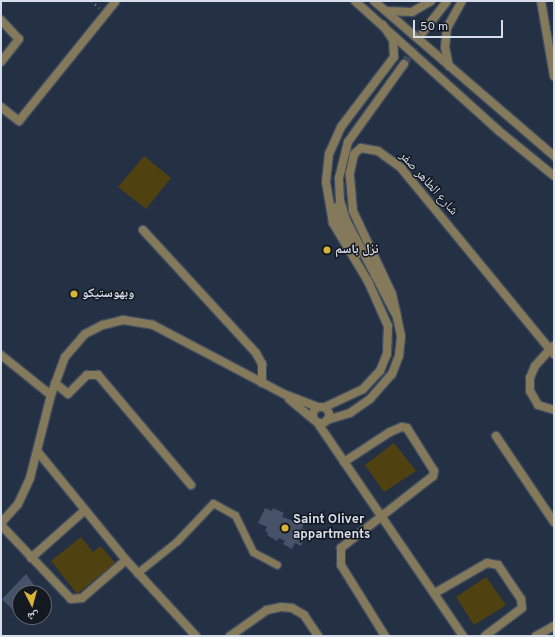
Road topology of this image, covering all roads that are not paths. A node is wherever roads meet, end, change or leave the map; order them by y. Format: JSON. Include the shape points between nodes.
{"nodes":[{"id":1,"x":356,"y":1,"type":"edge"},
{"id":2,"x":374,"y":1,"type":"edge"},
{"id":3,"x":431,"y":1,"type":"edge"},
{"id":4,"x":447,"y":1,"type":"edge"},
{"id":5,"x":462,"y":1,"type":"edge"},
{"id":6,"x":541,"y":1,"type":"edge"},
{"id":7,"x":115,"y":2,"type":"dead end"},
{"id":8,"x":385,"y":10,"type":"junction"},
{"id":9,"x":1,"y":20,"type":"edge"},
{"id":10,"x":383,"y":25,"type":"junction"},
{"id":11,"x":423,"y":32,"type":"tunnel mouth"},
{"id":12,"x":1,"y":62,"type":"edge"},
{"id":13,"x":404,"y":64,"type":"tunnel mouth"},
{"id":14,"x":448,"y":66,"type":"junction"},
{"id":15,"x":554,"y":76,"type":"edge"},
{"id":16,"x":1,"y":107,"type":"edge"},
{"id":17,"x":553,"y":152,"type":"edge"},
{"id":18,"x":554,"y":176,"type":"edge"},
{"id":19,"x":338,"y":190,"type":"junction"},
{"id":20,"x":143,"y":230,"type":"dead end"},
{"id":21,"x":369,"y":283,"type":"junction"},
{"id":22,"x":397,"y":317,"type":"junction"},
{"id":23,"x":553,"y":349,"type":"edge"},
{"id":24,"x":1,"y":355,"type":"edge"},
{"id":25,"x":55,"y":383,"type":"junction"},
{"id":26,"x":262,"y":383,"type":"junction"},
{"id":27,"x":284,"y":394,"type":"junction"},
{"id":28,"x":51,"y":395,"type":"junction"},
{"id":29,"x":322,"y":407,"type":"junction"},
{"id":30,"x":554,"y":410,"type":"edge"},
{"id":31,"x":328,"y":420,"type":"junction"},
{"id":32,"x":316,"y":421,"type":"junction"},
{"id":33,"x":496,"y":436,"type":"dead end"},
{"id":34,"x":38,"y":452,"type":"junction"},
{"id":35,"x":344,"y":462,"type":"junction"},
{"id":36,"x":191,"y":485,"type":"dead end"},
{"id":37,"x":85,"y":510,"type":"junction"},
{"id":38,"x":382,"y":515,"type":"junction"},
{"id":39,"x":554,"y":522,"type":"edge"},
{"id":40,"x":1,"y":524,"type":"edge"},
{"id":41,"x":31,"y":558,"type":"junction"},
{"id":42,"x":126,"y":560,"type":"junction"},
{"id":43,"x":277,"y":565,"type":"dead end"},
{"id":44,"x":137,"y":573,"type":"junction"},
{"id":45,"x":435,"y":593,"type":"junction"},
{"id":46,"x":554,"y":626,"type":"edge"},
{"id":47,"x":196,"y":636,"type":"edge"},
{"id":48,"x":230,"y":636,"type":"edge"},
{"id":49,"x":318,"y":636,"type":"edge"},
{"id":50,"x":385,"y":636,"type":"edge"},
{"id":51,"x":464,"y":636,"type":"edge"},
{"id":52,"x":485,"y":636,"type":"edge"},
{"id":53,"x":536,"y":636,"type":"edge"}],
"edges":[{"from":1,"to":10,"type":"street"},
{"from":2,"to":8,"type":"street"},
{"from":3,"to":8,"type":"street","via":[[412,12]]},
{"from":4,"to":11,"type":"street"},
{"from":5,"to":14,"type":"street","via":[[447,28],[445,47]]},
{"from":6,"to":15,"type":"street"},
{"from":7,"to":16,"type":"street","via":[[19,121]]},
{"from":8,"to":14,"type":"street"},
{"from":9,"to":12,"type":"street","via":[[19,37]]},
{"from":10,"to":18,"type":"street","via":[[499,131]]},
{"from":10,"to":21,"type":"street","via":[[393,40],[394,57],[341,127],[329,154],[326,182],[333,223]]},
{"from":13,"to":19,"type":"street","via":[[348,142],[340,166]]},
{"from":14,"to":17,"type":"street"},
{"from":19,"to":21,"type":"street","via":[[339,219]]},
{"from":19,"to":22,"type":"street","via":[[346,220]]},
{"from":20,"to":26,"type":"street","via":[[256,352],[262,364]]},
{"from":21,"to":29,"type":"street","via":[[388,326],[389,345],[384,363],[363,389]]},
{"from":22,"to":23,"type":"street","name":"شارع الطاهر صفر","via":[[392,294],[353,211],[350,183],[352,158],[357,151],[365,147],[386,156],[401,168]]},
{"from":22,"to":31,"type":"street","via":[[401,346],[392,374],[379,391],[360,407]]},
{"from":23,"to":30,"type":"street","via":[[535,366],[530,378],[530,391],[538,405]]},
{"from":24,"to":28,"type":"street"},
{"from":25,"to":26,"type":"street","via":[[65,357],[77,341],[94,329],[123,320],[153,325]]},
{"from":25,"to":28,"type":"street"},
{"from":25,"to":36,"type":"street","via":[[68,394],[87,375],[98,375]]},
{"from":26,"to":27,"type":"street"},
{"from":27,"to":29,"type":"street"},
{"from":27,"to":32,"type":"street"},
{"from":28,"to":34,"type":"street"},
{"from":29,"to":31,"type":"street","via":[[330,413]]},
{"from":29,"to":32,"type":"street","via":[[313,412]]},
{"from":31,"to":32,"type":"street"},
{"from":32,"to":35,"type":"street"},
{"from":33,"to":39,"type":"street"},
{"from":34,"to":37,"type":"street"},
{"from":34,"to":40,"type":"street","via":[[18,504]]},
{"from":35,"to":38,"type":"street"},
{"from":35,"to":38,"type":"street","via":[[390,432],[407,428],[430,461],[433,476]]},
{"from":37,"to":41,"type":"street"},
{"from":37,"to":42,"type":"street"},
{"from":38,"to":45,"type":"street"},
{"from":38,"to":50,"type":"street","via":[[341,548],[339,554],[341,565]]},
{"from":40,"to":41,"type":"street"},
{"from":41,"to":42,"type":"street","via":[[66,595],[76,600],[82,598]]},
{"from":42,"to":44,"type":"street"},
{"from":43,"to":44,"type":"lane","via":[[253,552],[235,515],[212,503],[177,541]]},
{"from":44,"to":47,"type":"street"},
{"from":45,"to":51,"type":"street"},
{"from":45,"to":52,"type":"street","via":[[487,563],[498,565],[521,599],[522,608]]},
{"from":46,"to":53,"type":"street"},
{"from":48,"to":49,"type":"street","via":[[267,610],[281,606],[292,608],[304,615]]}]}
